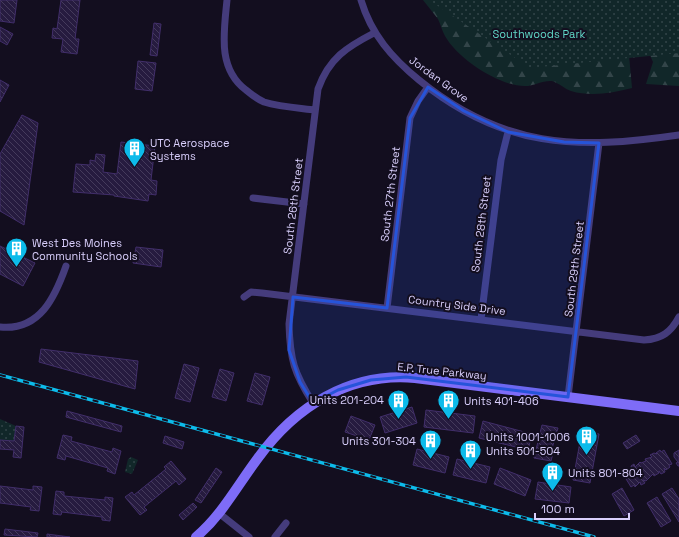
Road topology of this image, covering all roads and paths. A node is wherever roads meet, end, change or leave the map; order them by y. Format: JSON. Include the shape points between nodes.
{"nodes":[{"id":1,"x":226,"y":0,"type":"edge"},
{"id":2,"x":361,"y":0,"type":"edge"},
{"id":3,"x":374,"y":33,"type":"junction"},
{"id":4,"x":428,"y":87,"type":"junction"},
{"id":5,"x":315,"y":110,"type":"junction"},
{"id":6,"x":508,"y":132,"type":"junction"},
{"id":7,"x":679,"y":135,"type":"edge"},
{"id":8,"x":600,"y":143,"type":"junction"},
{"id":9,"x":253,"y":198,"type":"dead end"},
{"id":10,"x":304,"y":204,"type":"junction"},
{"id":11,"x":66,"y":266,"type":"dead end"},
{"id":12,"x":244,"y":296,"type":"dead end"},
{"id":13,"x":293,"y":297,"type":"junction"},
{"id":14,"x":387,"y":308,"type":"junction"},
{"id":15,"x":679,"y":317,"type":"edge"},
{"id":16,"x":481,"y":319,"type":"junction"},
{"id":17,"x":0,"y":327,"type":"edge"},
{"id":18,"x":578,"y":332,"type":"junction"},
{"id":19,"x":568,"y":397,"type":"junction"},
{"id":20,"x":313,"y":403,"type":"junction"},
{"id":21,"x":679,"y":411,"type":"edge"},
{"id":22,"x":220,"y":514,"type":"junction"},
{"id":23,"x":286,"y":523,"type":"dead end"},
{"id":24,"x":196,"y":537,"type":"edge"},
{"id":25,"x":248,"y":537,"type":"edge"},
{"id":26,"x":275,"y":537,"type":"edge"}],
"edges":[{"from":1,"to":5,"type":"street","via":[[224,54],[234,78],[242,87],[263,101]]},
{"from":2,"to":3,"type":"street","name":"Jordan Grove"},
{"from":3,"to":4,"type":"street","name":"Jordan Grove","via":[[400,64]]},
{"from":3,"to":5,"type":"street","name":"South 26th Street","via":[[338,54],[322,76]]},
{"from":4,"to":6,"type":"street","name":"Jordan Grove","via":[[464,111]]},
{"from":4,"to":14,"type":"street","name":"South 27th Street","via":[[410,118]]},
{"from":5,"to":10,"type":"street","name":"South 26th Street"},
{"from":6,"to":8,"type":"street","name":"Jordan Grove","via":[[564,142]]},
{"from":6,"to":16,"type":"street","name":"South 28th Street","via":[[501,160]]},
{"from":7,"to":8,"type":"street","name":"Jordan Grove"},
{"from":8,"to":18,"type":"street","name":"South 29th Street"},
{"from":9,"to":10,"type":"street"},
{"from":10,"to":13,"type":"street","name":"South 26th Street"},
{"from":11,"to":17,"type":"street","via":[[52,300],[39,315],[23,324]]},
{"from":12,"to":13,"type":"street","name":"Country Side Drive","via":[[251,292]]},
{"from":13,"to":14,"type":"street","name":"Country Side Drive"},
{"from":13,"to":20,"type":"street","name":"South 26th Street","via":[[289,324],[290,350],[298,379]]},
{"from":14,"to":16,"type":"street","name":"Country Side Drive"},
{"from":15,"to":18,"type":"street","name":"Country Side Drive","via":[[672,329],[653,340]]},
{"from":16,"to":18,"type":"street","name":"Country Side Drive"},
{"from":18,"to":19,"type":"street","name":"South 29th Street"},
{"from":19,"to":20,"type":"main road","name":"E.P. True Parkway","via":[[396,377],[350,385]]},
{"from":19,"to":21,"type":"main road","name":"E.P. True Parkway"},
{"from":20,"to":22,"type":"main road","name":"E.P. True Parkway","via":[[295,416],[276,436]]},
{"from":22,"to":24,"type":"main road","name":"E.P. True Parkway"},
{"from":22,"to":25,"type":"street"},
{"from":23,"to":26,"type":"street"}]}
